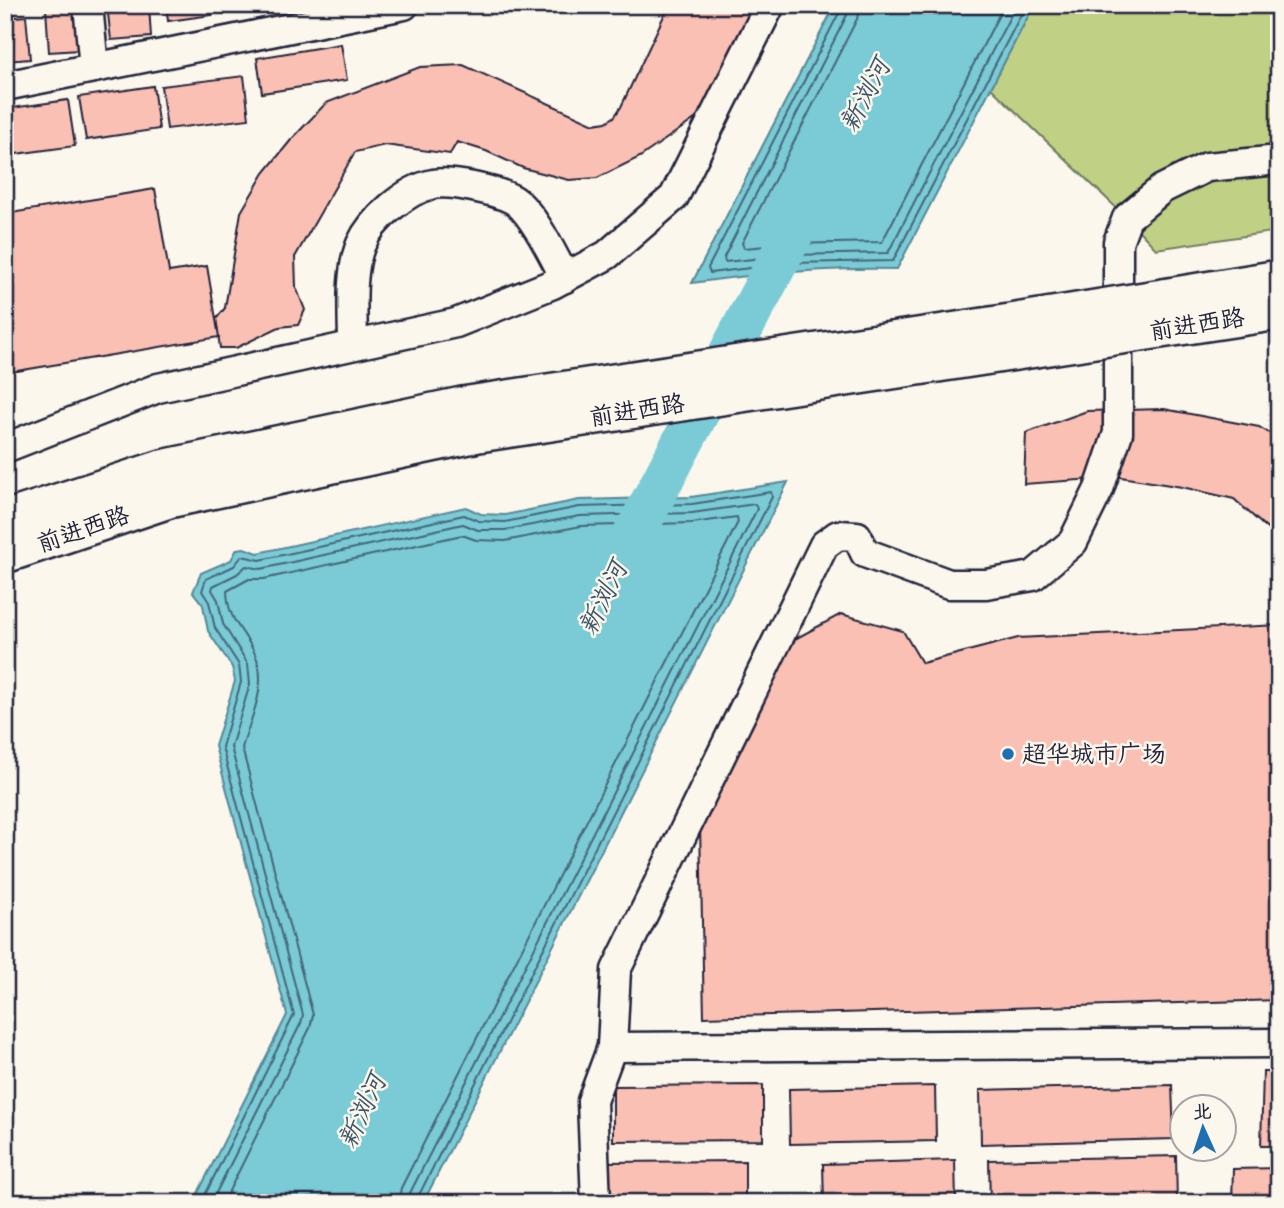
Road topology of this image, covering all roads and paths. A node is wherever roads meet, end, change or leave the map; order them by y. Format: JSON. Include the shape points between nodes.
{"nodes":[{"id":1,"x":88,"y":5,"type":"edge"},
{"id":2,"x":404,"y":5,"type":"edge"},
{"id":3,"x":770,"y":5,"type":"edge"},
{"id":4,"x":94,"y":68,"type":"junction"},
{"id":5,"x":5,"y":86,"type":"edge"},
{"id":6,"x":1279,"y":160,"type":"edge"},
{"id":7,"x":565,"y":278,"type":"junction"},
{"id":8,"x":1279,"y":278,"type":"edge"},
{"id":9,"x":1279,"y":312,"type":"edge"},
{"id":10,"x":353,"y":345,"type":"junction"},
{"id":11,"x":5,"y":448,"type":"edge"},
{"id":12,"x":165,"y":484,"type":"junction"},
{"id":13,"x":5,"y":519,"type":"edge"},
{"id":14,"x":5,"y":555,"type":"edge"},
{"id":15,"x":1279,"y":1044,"type":"edge"},
{"id":16,"x":612,"y":1047,"type":"junction"},
{"id":17,"x":596,"y":1203,"type":"edge"}],
"edges":[{"from":1,"to":4,"type":"street"},
{"from":2,"to":4,"type":"street"},
{"from":3,"to":7,"type":"street","via":[[674,197],[607,255]]},
{"from":4,"to":5,"type":"street"},
{"from":6,"to":16,"type":"street","via":[[1207,167],[1162,189],[1127,218],[1118,242],[1118,433],[1099,489],[1073,542],[1063,551],[1033,576],[986,584],[949,584],[865,553],[857,536],[838,535],[824,545],[616,970]]},
{"from":7,"to":10,"type":"street","via":[[456,323]]},
{"from":7,"to":10,"type":"street","via":[[543,235],[513,200],[473,187],[434,184],[403,197],[381,215],[361,244],[352,286]]},
{"from":8,"to":12,"type":"main road","name":"前进西路","bridge":true,"via":[[462,405]]},
{"from":9,"to":12,"type":"main road","name":"前进西路","bridge":true},
{"from":10,"to":11,"type":"street","via":[[158,388]]},
{"from":12,"to":13,"type":"main road","name":"前进西路"},
{"from":12,"to":14,"type":"main road","name":"前进西路"},
{"from":15,"to":16,"type":"street"},
{"from":16,"to":17,"type":"street","via":[[592,1101]]}]}
